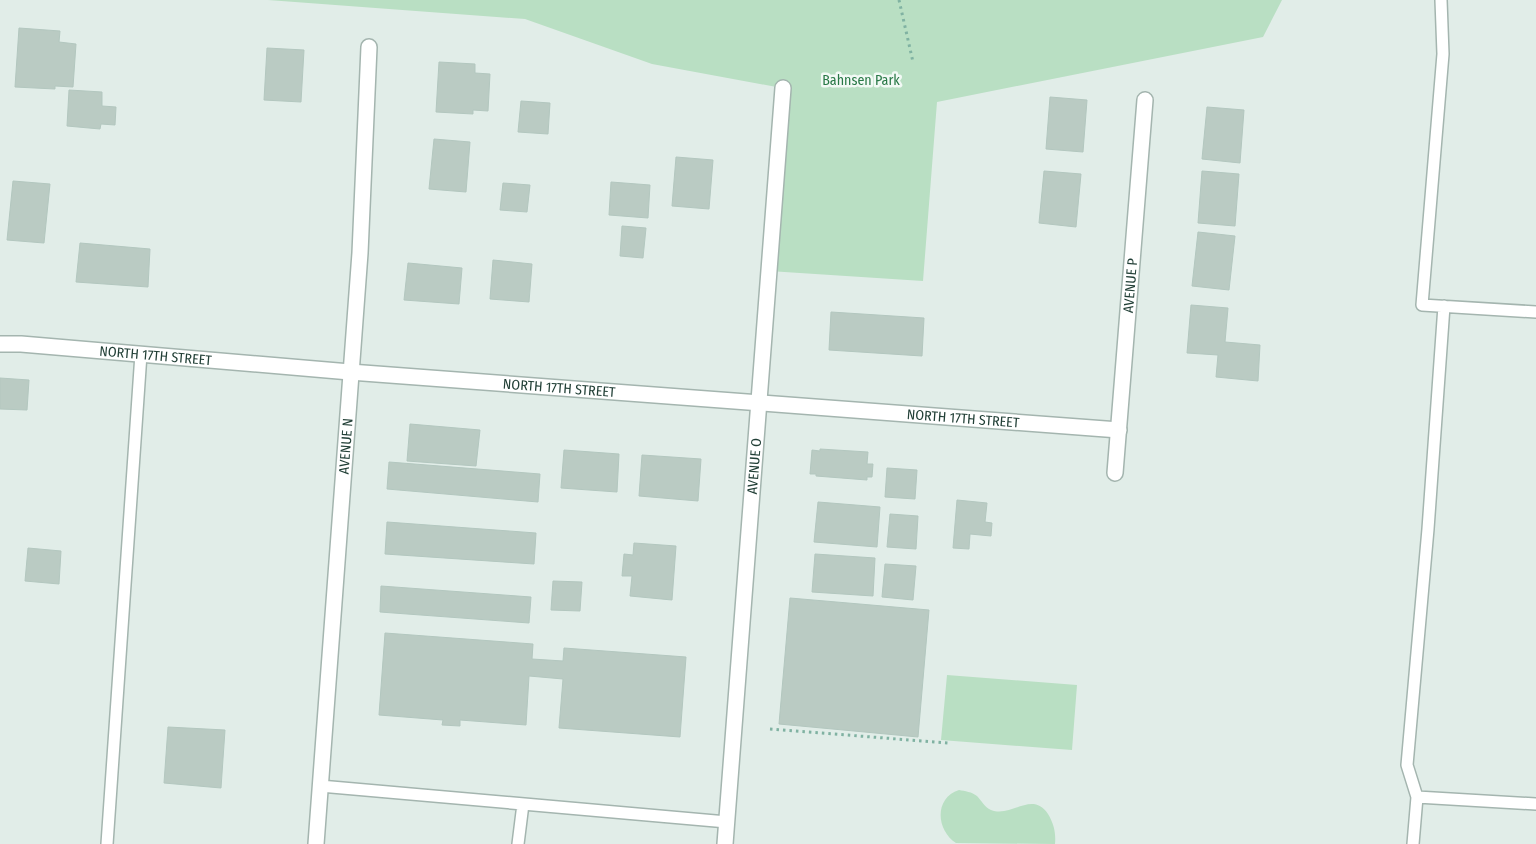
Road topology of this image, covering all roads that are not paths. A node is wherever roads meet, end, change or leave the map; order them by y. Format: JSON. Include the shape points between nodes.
{"nodes":[{"id":1,"x":1441,"y":0,"type":"edge"},
{"id":2,"x":369,"y":47,"type":"dead end"},
{"id":3,"x":783,"y":88,"type":"dead end"},
{"id":4,"x":1144,"y":100,"type":"dead end"},
{"id":5,"x":1444,"y":306,"type":"junction"},
{"id":6,"x":1536,"y":312,"type":"edge"},
{"id":7,"x":0,"y":344,"type":"edge"},
{"id":8,"x":141,"y":354,"type":"junction"},
{"id":9,"x":350,"y":372,"type":"junction"},
{"id":10,"x":760,"y":402,"type":"junction"},
{"id":11,"x":1119,"y":430,"type":"junction"},
{"id":12,"x":1115,"y":473,"type":"dead end"},
{"id":13,"x":320,"y":786,"type":"junction"},
{"id":14,"x":1417,"y":797,"type":"junction"},
{"id":15,"x":523,"y":804,"type":"junction"},
{"id":16,"x":1536,"y":804,"type":"edge"},
{"id":17,"x":727,"y":822,"type":"junction"},
{"id":18,"x":106,"y":844,"type":"edge"},
{"id":19,"x":316,"y":844,"type":"edge"},
{"id":20,"x":518,"y":844,"type":"edge"},
{"id":21,"x":725,"y":844,"type":"edge"},
{"id":22,"x":1414,"y":844,"type":"edge"}],
"edges":[{"from":1,"to":5,"type":"lane","via":[[1443,54],[1422,305]]},
{"from":2,"to":9,"type":"street","name":"AVENUE N","via":[[360,252]]},
{"from":3,"to":10,"type":"street","name":"AVENUE O"},
{"from":4,"to":11,"type":"street","name":"AVENUE P"},
{"from":5,"to":6,"type":"lane"},
{"from":5,"to":14,"type":"lane","via":[[1407,765]]},
{"from":7,"to":8,"type":"street","name":"NORTH 17TH STREET"},
{"from":8,"to":9,"type":"street","name":"NORTH 17TH STREET"},
{"from":8,"to":18,"type":"lane"},
{"from":9,"to":10,"type":"street","name":"NORTH 17TH STREET"},
{"from":9,"to":13,"type":"street","name":"AVENUE N"},
{"from":10,"to":11,"type":"street","name":"NORTH 17TH STREET"},
{"from":10,"to":17,"type":"street","name":"AVENUE O"},
{"from":11,"to":12,"type":"street","name":"AVENUE P"},
{"from":13,"to":15,"type":"lane"},
{"from":13,"to":19,"type":"street","name":"AVENUE N"},
{"from":14,"to":16,"type":"lane"},
{"from":14,"to":22,"type":"lane"},
{"from":15,"to":17,"type":"lane"},
{"from":15,"to":20,"type":"lane"},
{"from":17,"to":21,"type":"street","name":"AVENUE O"}]}
